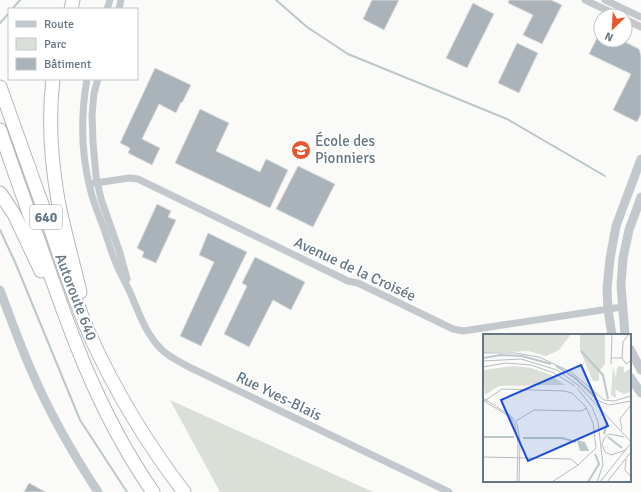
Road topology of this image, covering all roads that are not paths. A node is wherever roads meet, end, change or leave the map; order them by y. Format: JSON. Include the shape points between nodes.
{"nodes":[{"id":1,"x":585,"y":0,"type":"edge"},
{"id":2,"x":606,"y":0,"type":"edge"},
{"id":3,"x":617,"y":6,"type":"joint"},
{"id":4,"x":602,"y":8,"type":"edge"},
{"id":5,"x":641,"y":17,"type":"edge"},
{"id":6,"x":53,"y":80,"type":"edge"},
{"id":7,"x":87,"y":80,"type":"edge"},
{"id":8,"x":98,"y":80,"type":"edge"},
{"id":9,"x":0,"y":87,"type":"edge"},
{"id":10,"x":0,"y":130,"type":"edge"},
{"id":11,"x":641,"y":159,"type":"edge"},
{"id":12,"x":97,"y":182,"type":"junction"},
{"id":13,"x":89,"y":184,"type":"junction"},
{"id":14,"x":0,"y":193,"type":"edge"},
{"id":15,"x":641,"y":197,"type":"edge"},
{"id":16,"x":129,"y":288,"type":"junction"},
{"id":17,"x":0,"y":290,"type":"edge"},
{"id":18,"x":622,"y":307,"type":"junction"},
{"id":19,"x":608,"y":310,"type":"junction"},
{"id":20,"x":68,"y":325,"type":"junction"},
{"id":21,"x":612,"y":334,"type":"edge"},
{"id":22,"x":625,"y":334,"type":"edge"},
{"id":23,"x":95,"y":346,"type":"junction"},
{"id":24,"x":631,"y":351,"type":"edge"},
{"id":25,"x":641,"y":370,"type":"edge"},
{"id":26,"x":631,"y":378,"type":"edge"},
{"id":27,"x":641,"y":393,"type":"edge"},
{"id":28,"x":98,"y":492,"type":"edge"},
{"id":29,"x":154,"y":492,"type":"edge"},
{"id":30,"x":184,"y":492,"type":"edge"},
{"id":31,"x":449,"y":492,"type":"edge"}],
"edges":[{"from":1,"to":4,"type":"street"},
{"from":2,"to":3,"type":"street"},
{"from":3,"to":5,"type":"street"},
{"from":6,"to":23,"type":"highway","via":[[50,111],[53,166],[71,254]]},
{"from":7,"to":13,"type":"street","name":"Rue Yves-Blais","via":[[83,125]]},
{"from":8,"to":12,"type":"street","name":"Rue Yves-Blais","via":[[92,115]]},
{"from":9,"to":23,"type":"highway","name":"Autoroute 640","number":"640","via":[[73,293]]},
{"from":10,"to":20,"type":"highway","name":"Autoroute 640","number":"640"},
{"from":11,"to":19,"type":"street","via":[[616,226],[608,278]]},
{"from":12,"to":13,"type":"street","name":"Avenue de la Croisée"},
{"from":12,"to":16,"type":"street","name":"Rue Yves-Blais"},
{"from":12,"to":19,"type":"street","name":"Avenue de la Croisée","via":[[129,178],[138,180],[453,329],[463,331]]},
{"from":13,"to":16,"type":"street","name":"Rue Yves-Blais","via":[[116,263]]},
{"from":14,"to":20,"type":"highway","via":[[14,214]]},
{"from":15,"to":18,"type":"street","via":[[629,230],[623,258],[620,285]]},
{"from":16,"to":31,"type":"street","name":"Rue Yves-Blais","via":[[151,336],[175,359]]},
{"from":17,"to":28,"type":"street","via":[[38,387]]},
{"from":18,"to":19,"type":"street","name":"Avenue de la Croisée"},
{"from":18,"to":22,"type":"street"},
{"from":19,"to":21,"type":"street"},
{"from":20,"to":29,"type":"highway","name":"Autoroute 640","number":"640","via":[[108,417]]},
{"from":23,"to":30,"type":"highway","name":"Autoroute 640","number":"640","via":[[127,407]]},
{"from":24,"to":25,"type":"street"},
{"from":26,"to":27,"type":"street"}]}
